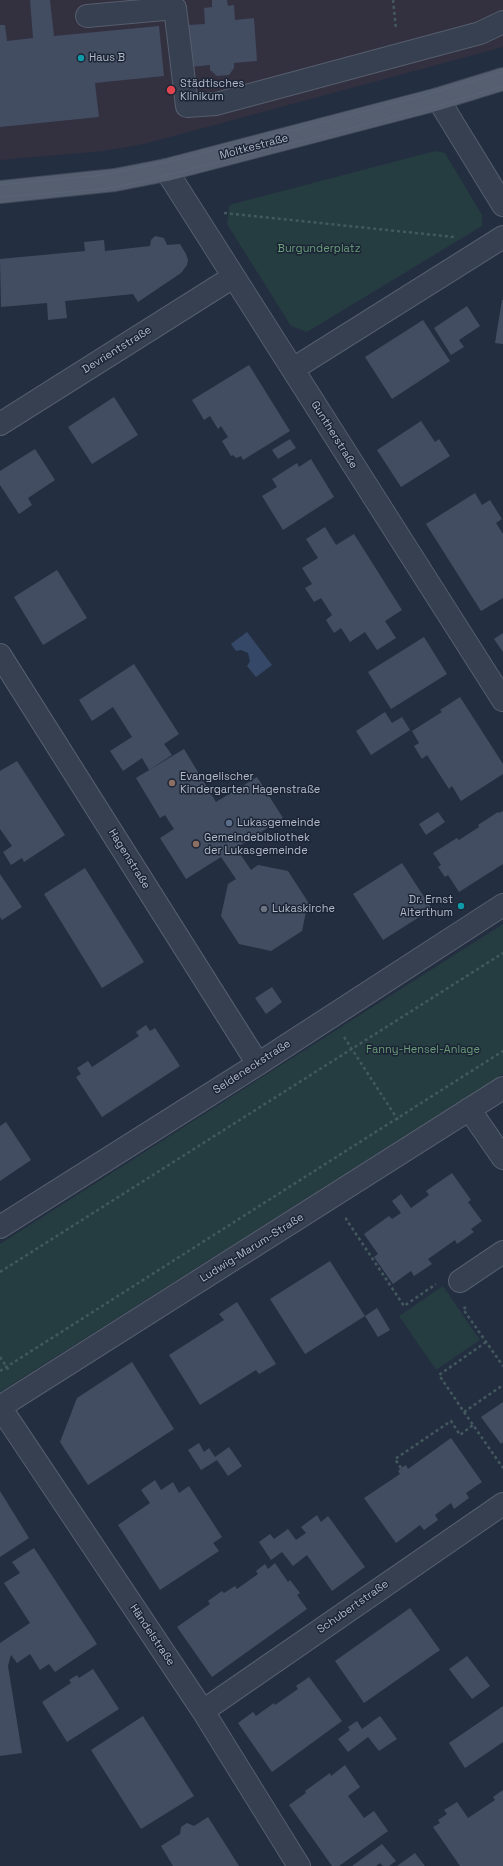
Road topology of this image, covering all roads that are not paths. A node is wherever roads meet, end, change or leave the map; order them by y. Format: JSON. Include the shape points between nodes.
{"nodes":[{"id":1,"x":87,"y":16,"type":"dead end"},
{"id":2,"x":503,"y":22,"type":"edge"},
{"id":3,"x":503,"y":79,"type":"edge"},
{"id":4,"x":438,"y":99,"type":"junction"},
{"id":5,"x":166,"y":170,"type":"junction"},
{"id":6,"x":0,"y":192,"type":"edge"},
{"id":7,"x":503,"y":205,"type":"edge"},
{"id":8,"x":497,"y":246,"type":"edge"},
{"id":9,"x":233,"y":277,"type":"junction"},
{"id":10,"x":293,"y":369,"type":"junction"},
{"id":11,"x":0,"y":424,"type":"edge"},
{"id":12,"x":0,"y":655,"type":"edge"},
{"id":13,"x":503,"y":700,"type":"edge"},
{"id":14,"x":503,"y":906,"type":"edge"},
{"id":15,"x":258,"y":1064,"type":"junction"},
{"id":16,"x":503,"y":1088,"type":"edge"},
{"id":17,"x":469,"y":1109,"type":"junction"},
{"id":18,"x":503,"y":1158,"type":"edge"},
{"id":19,"x":0,"y":1227,"type":"edge"},
{"id":20,"x":503,"y":1252,"type":"edge"},
{"id":21,"x":460,"y":1281,"type":"dead end"},
{"id":22,"x":0,"y":1407,"type":"edge"},
{"id":23,"x":503,"y":1504,"type":"edge"},
{"id":24,"x":203,"y":1711,"type":"junction"},
{"id":25,"x":299,"y":1866,"type":"edge"}],
"edges":[{"from":1,"to":2,"type":"street","via":[[175,8],[187,106],[216,104],[263,92],[480,33]]},
{"from":3,"to":4,"type":"main road","name":"Moltkestraße"},
{"from":4,"to":5,"type":"main road","name":"Moltkestraße"},
{"from":4,"to":7,"type":"street"},
{"from":5,"to":6,"type":"main road","name":"Moltkestraße","via":[[115,180]]},
{"from":5,"to":9,"type":"street","name":"Guntherstraße"},
{"from":8,"to":10,"type":"street"},
{"from":9,"to":10,"type":"street","name":"Guntherstraße"},
{"from":9,"to":11,"type":"street","name":"Devrientstraße"},
{"from":10,"to":13,"type":"street","name":"Guntherstraße"},
{"from":12,"to":15,"type":"street","name":"Hagenstraße"},
{"from":14,"to":15,"type":"street","name":"Seldeneckstraße"},
{"from":15,"to":19,"type":"street","name":"Seldeneckstraße"},
{"from":16,"to":17,"type":"street","name":"Ludwig-Marum-Straße"},
{"from":17,"to":18,"type":"street"},
{"from":17,"to":22,"type":"street","name":"Ludwig-Marum-Straße"},
{"from":20,"to":21,"type":"street"},
{"from":22,"to":24,"type":"street","name":"Händelstraße"},
{"from":23,"to":24,"type":"street","name":"Schubertstraße"},
{"from":24,"to":25,"type":"street","name":"Händelstraße"}]}
